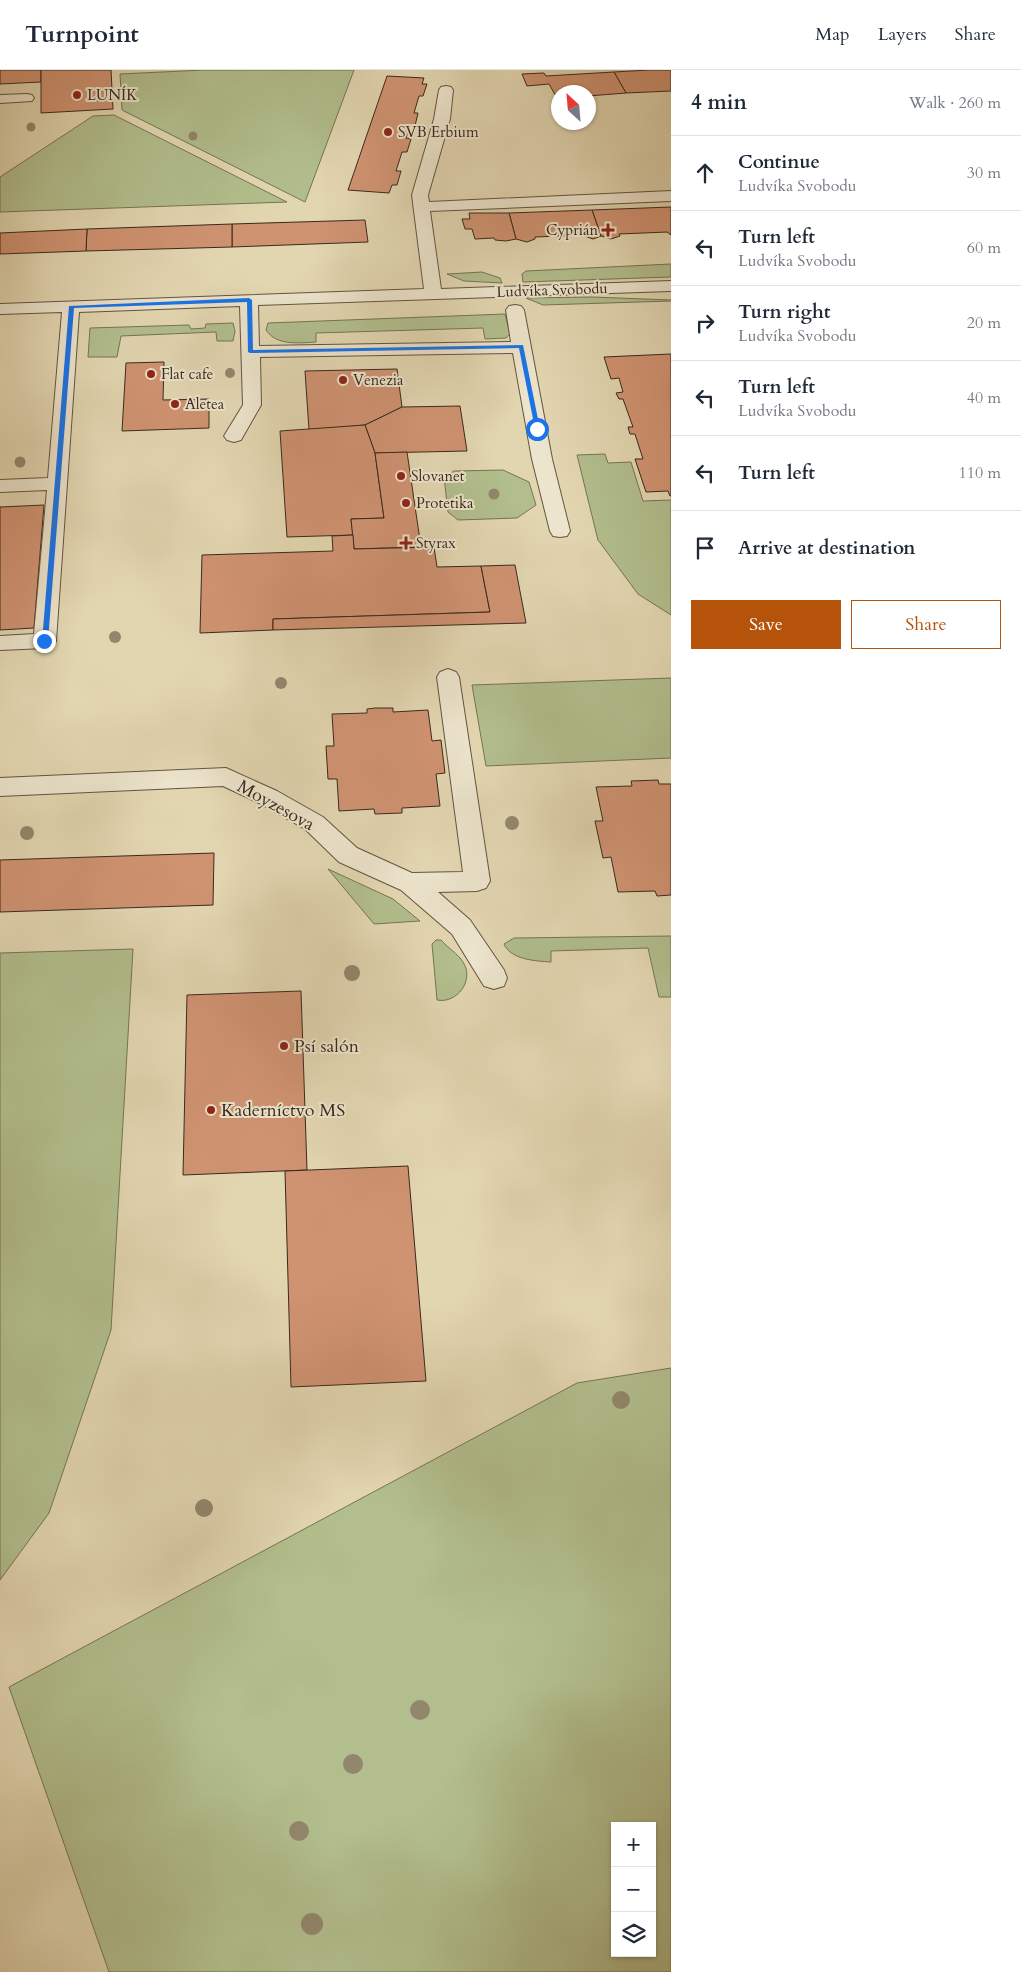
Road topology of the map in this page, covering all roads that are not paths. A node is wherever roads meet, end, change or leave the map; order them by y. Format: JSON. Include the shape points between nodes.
{"nodes":[{"id":1,"x":446,"y":90,"type":"dead end"},
{"id":2,"x":28,"y":98,"type":"dead end"},
{"id":3,"x":0,"y":99,"type":"edge"},
{"id":4,"x":671,"y":196,"type":"edge"},
{"id":5,"x":421,"y":207,"type":"junction"},
{"id":6,"x":671,"y":286,"type":"edge"},
{"id":7,"x":433,"y":294,"type":"junction"},
{"id":8,"x":249,"y":300,"type":"junction"},
{"id":9,"x":71,"y":306,"type":"junction"},
{"id":10,"x":0,"y":309,"type":"edge"},
{"id":11,"x":515,"y":310,"type":"dead end"},
{"id":12,"x":521,"y":347,"type":"junction"},
{"id":13,"x":250,"y":352,"type":"junction"},
{"id":14,"x":234,"y":436,"type":"dead end"},
{"id":15,"x":58,"y":484,"type":"junction"},
{"id":16,"x":0,"y":486,"type":"edge"},
{"id":17,"x":560,"y":531,"type":"dead end"},
{"id":18,"x":0,"y":642,"type":"edge"},
{"id":19,"x":448,"y":677,"type":"dead end"},
{"id":20,"x":0,"y":787,"type":"edge"},
{"id":21,"x":410,"y":883,"type":"junction"},
{"id":22,"x":494,"y":978,"type":"dead end"}],
"edges":[{"from":1,"to":5,"type":"street","via":[[442,119],[420,195]]},
{"from":2,"to":3,"type":"street"},
{"from":4,"to":5,"type":"street"},
{"from":5,"to":7,"type":"street"},
{"from":6,"to":7,"type":"street","name":"Ludvíka Svobodu"},
{"from":7,"to":8,"type":"street","name":"Ludvíka Svobodu"},
{"from":8,"to":9,"type":"street","name":"Ludvíka Svobodu"},
{"from":8,"to":13,"type":"street"},
{"from":9,"to":10,"type":"street","name":"Ludvíka Svobodu"},
{"from":9,"to":15,"type":"street"},
{"from":11,"to":12,"type":"street"},
{"from":12,"to":13,"type":"street"},
{"from":12,"to":17,"type":"street","via":[[542,459]]},
{"from":13,"to":14,"type":"street","via":[[252,405]]},
{"from":15,"to":16,"type":"street"},
{"from":15,"to":18,"type":"street","via":[[44,641]]},
{"from":19,"to":21,"type":"street","via":[[477,881]]},
{"from":20,"to":21,"type":"street","name":"Moyzesova","via":[[226,777],[314,823],[348,855]]},
{"from":21,"to":22,"type":"street","name":"Moyzesova","via":[[461,927]]}]}
